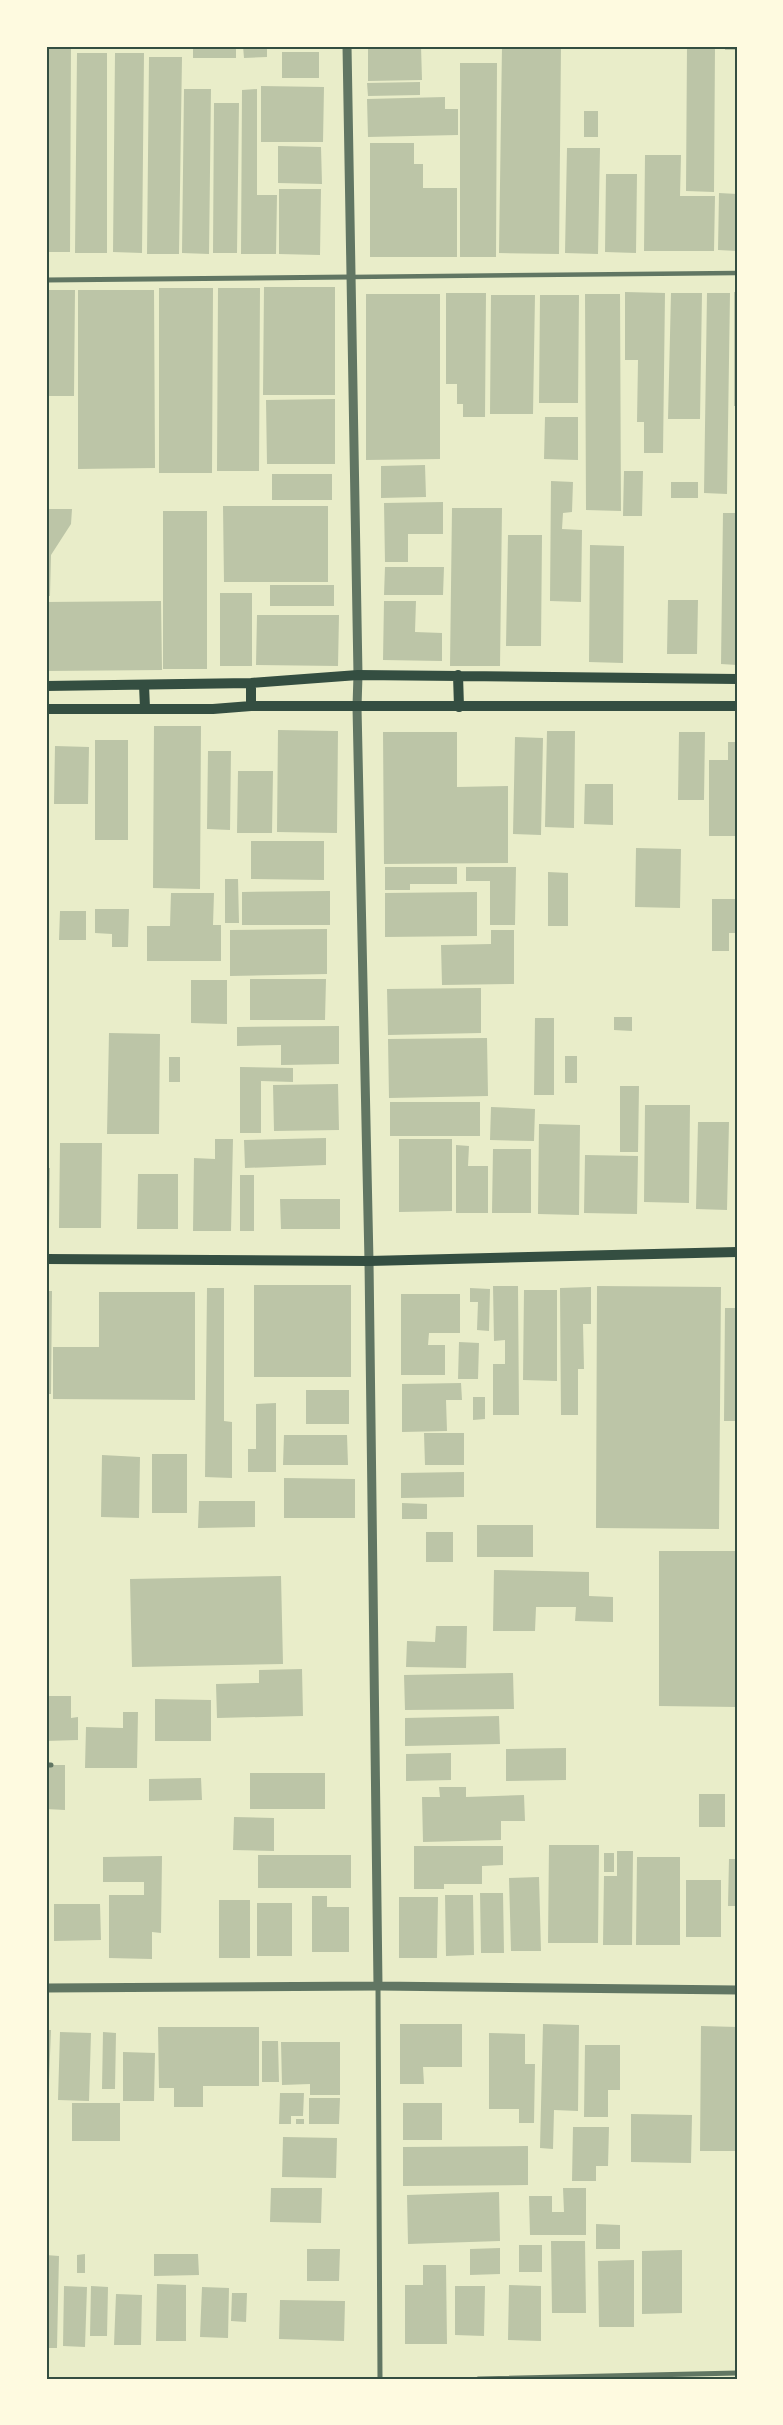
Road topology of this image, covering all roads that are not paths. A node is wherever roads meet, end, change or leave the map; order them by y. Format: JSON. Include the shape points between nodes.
{"nodes":[{"id":1,"x":347,"y":46,"type":"edge"},
{"id":2,"x":737,"y":273,"type":"edge"},
{"id":3,"x":350,"y":277,"type":"junction"},
{"id":4,"x":46,"y":280,"type":"edge"},
{"id":5,"x":358,"y":675,"type":"junction"},
{"id":6,"x":458,"y":675,"type":"junction"},
{"id":7,"x":737,"y":678,"type":"edge"},
{"id":8,"x":251,"y":683,"type":"junction"},
{"id":9,"x":46,"y":686,"type":"edge"},
{"id":10,"x":144,"y":686,"type":"junction"},
{"id":11,"x":251,"y":706,"type":"junction"},
{"id":12,"x":737,"y":706,"type":"edge"},
{"id":13,"x":357,"y":707,"type":"junction"},
{"id":14,"x":459,"y":707,"type":"junction"},
{"id":15,"x":145,"y":708,"type":"junction"},
{"id":16,"x":46,"y":709,"type":"edge"},
{"id":17,"x":737,"y":1252,"type":"edge"},
{"id":18,"x":46,"y":1259,"type":"edge"},
{"id":19,"x":369,"y":1261,"type":"junction"},
{"id":20,"x":378,"y":1986,"type":"junction"},
{"id":21,"x":46,"y":1988,"type":"edge"},
{"id":22,"x":737,"y":1990,"type":"edge"},
{"id":23,"x":737,"y":2373,"type":"edge"},
{"id":24,"x":380,"y":2379,"type":"edge"},
{"id":25,"x":478,"y":2379,"type":"edge"}],
"edges":[{"from":1,"to":3,"type":"street"},
{"from":2,"to":3,"type":"street"},
{"from":3,"to":4,"type":"street"},
{"from":3,"to":5,"type":"street"},
{"from":5,"to":6,"type":"main road"},
{"from":5,"to":8,"type":"main road"},
{"from":5,"to":13,"type":"street"},
{"from":6,"to":7,"type":"main road"},
{"from":6,"to":14,"type":"main road"},
{"from":8,"to":10,"type":"main road"},
{"from":8,"to":11,"type":"main road"},
{"from":9,"to":10,"type":"main road"},
{"from":10,"to":15,"type":"main road"},
{"from":11,"to":13,"type":"main road"},
{"from":11,"to":15,"type":"main road"},
{"from":12,"to":14,"type":"main road"},
{"from":13,"to":14,"type":"main road"},
{"from":13,"to":19,"type":"street"},
{"from":15,"to":16,"type":"main road"},
{"from":17,"to":19,"type":"main road"},
{"from":18,"to":19,"type":"main road"},
{"from":19,"to":20,"type":"street"},
{"from":20,"to":21,"type":"street"},
{"from":20,"to":22,"type":"street"},
{"from":20,"to":24,"type":"street"},
{"from":23,"to":25,"type":"street"}]}
